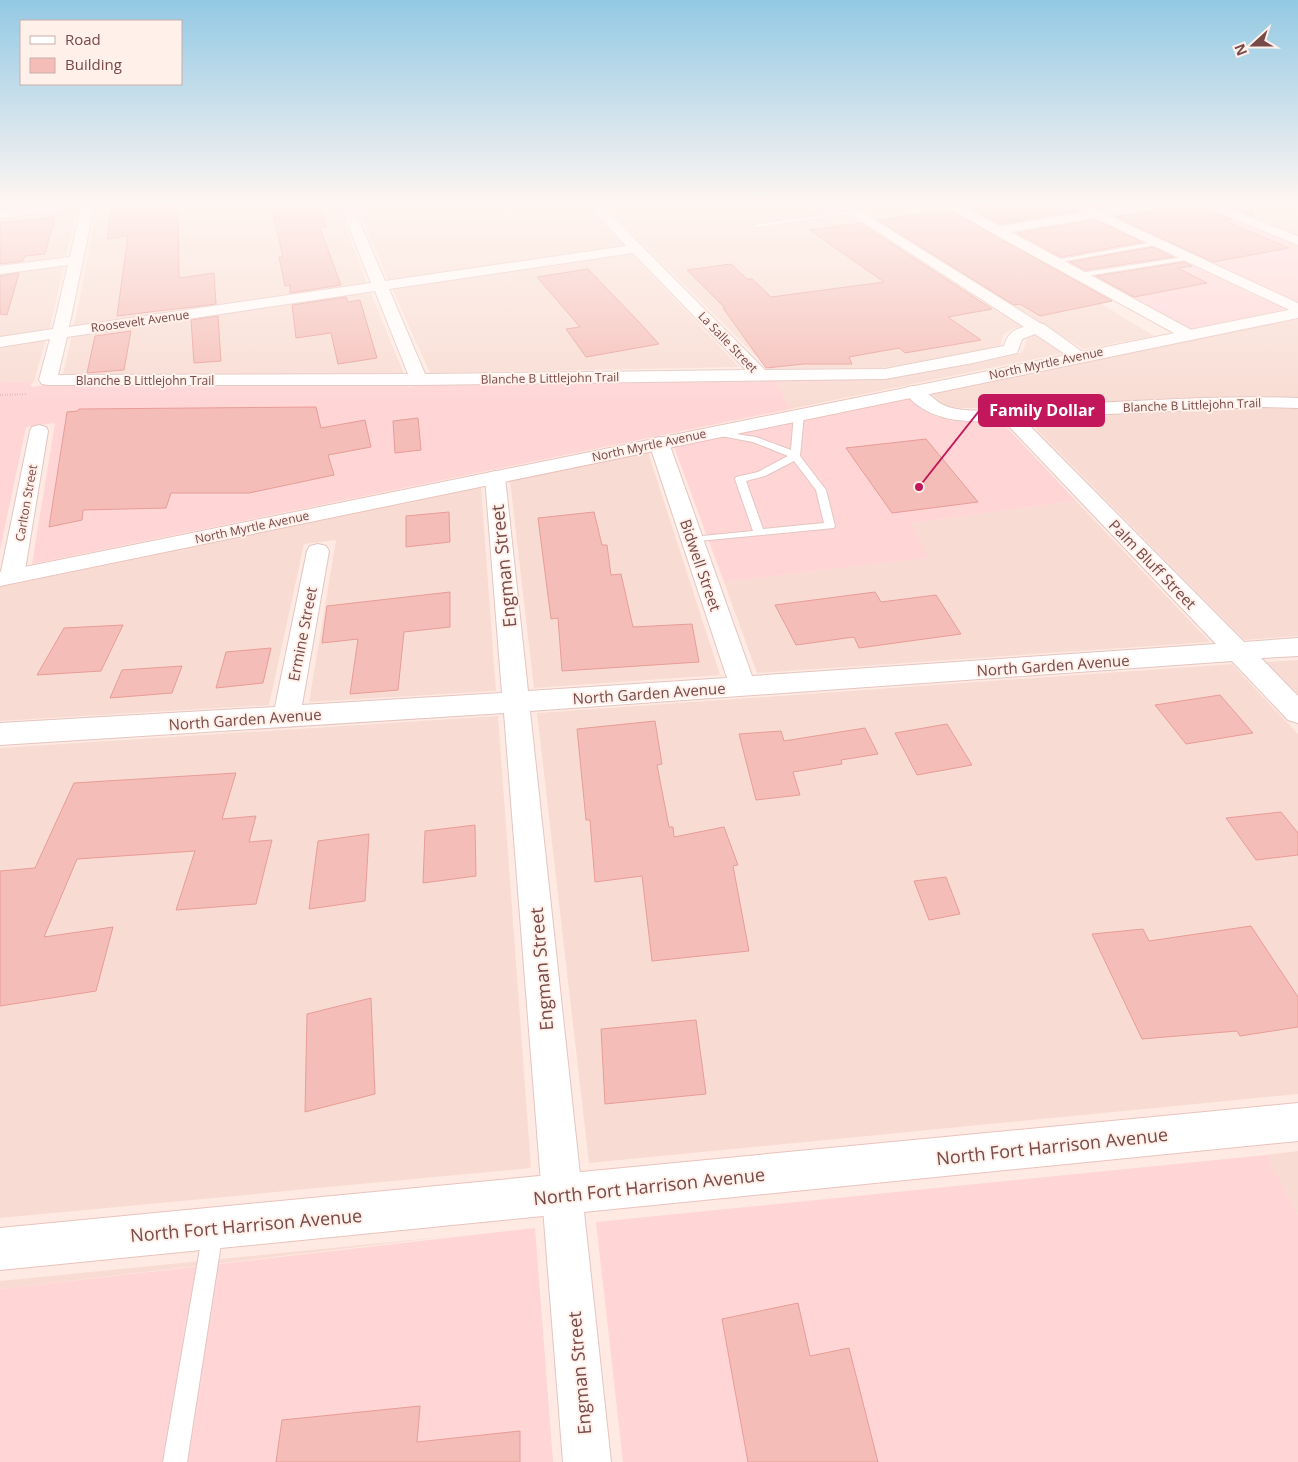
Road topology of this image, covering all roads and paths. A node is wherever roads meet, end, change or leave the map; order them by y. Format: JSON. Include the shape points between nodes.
{"nodes":[{"id":1,"x":74,"y":270,"type":"edge"},
{"id":2,"x":373,"y":270,"type":"edge"},
{"id":3,"x":487,"y":270,"type":"edge"},
{"id":4,"x":659,"y":270,"type":"edge"},
{"id":5,"x":947,"y":270,"type":"edge"},
{"id":6,"x":1071,"y":270,"type":"edge"},
{"id":7,"x":1111,"y":270,"type":"edge"},
{"id":8,"x":1216,"y":270,"type":"edge"},
{"id":9,"x":1080,"y":275,"type":"junction"},
{"id":10,"x":380,"y":286,"type":"junction"},
{"id":11,"x":1298,"y":311,"type":"edge"},
{"id":12,"x":1039,"y":328,"type":"junction"},
{"id":13,"x":60,"y":333,"type":"junction"},
{"id":14,"x":1189,"y":335,"type":"junction"},
{"id":15,"x":0,"y":342,"type":"edge"},
{"id":16,"x":1080,"y":356,"type":"junction"},
{"id":17,"x":760,"y":375,"type":"junction"},
{"id":18,"x":420,"y":380,"type":"junction"},
{"id":19,"x":914,"y":391,"type":"junction"},
{"id":20,"x":1298,"y":403,"type":"edge"},
{"id":21,"x":799,"y":414,"type":"junction"},
{"id":22,"x":1008,"y":414,"type":"junction"},
{"id":23,"x":39,"y":431,"type":"dead end"},
{"id":24,"x":713,"y":432,"type":"junction"},
{"id":25,"x":659,"y":443,"type":"junction"},
{"id":26,"x":795,"y":456,"type":"junction"},
{"id":27,"x":495,"y":477,"type":"junction"},
{"id":28,"x":759,"y":533,"type":"junction"},
{"id":29,"x":692,"y":540,"type":"junction"},
{"id":30,"x":318,"y":551,"type":"dead end"},
{"id":31,"x":6,"y":577,"type":"edge"},
{"id":32,"x":1298,"y":647,"type":"edge"},
{"id":33,"x":1238,"y":652,"type":"junction"},
{"id":34,"x":743,"y":686,"type":"junction"},
{"id":35,"x":517,"y":702,"type":"junction"},
{"id":36,"x":1298,"y":714,"type":"edge"},
{"id":37,"x":286,"y":717,"type":"junction"},
{"id":38,"x":0,"y":734,"type":"edge"},
{"id":39,"x":1298,"y":1122,"type":"edge"},
{"id":40,"x":562,"y":1195,"type":"junction"},
{"id":41,"x":213,"y":1228,"type":"junction"},
{"id":42,"x":0,"y":1249,"type":"edge"},
{"id":43,"x":174,"y":1462,"type":"edge"},
{"id":44,"x":587,"y":1462,"type":"edge"}],
"edges":[{"from":1,"to":13,"type":"street"},
{"from":2,"to":10,"type":"street"},
{"from":3,"to":10,"type":"street","name":"Roosevelt Avenue"},
{"from":4,"to":17,"type":"street","name":"La Salle Street"},
{"from":5,"to":12,"type":"street"},
{"from":6,"to":9,"type":"street"},
{"from":7,"to":9,"type":"lane"},
{"from":8,"to":11,"type":"street"},
{"from":9,"to":14,"type":"street"},
{"from":10,"to":13,"type":"street","name":"Roosevelt Avenue"},
{"from":10,"to":18,"type":"street"},
{"from":11,"to":14,"type":"street","name":"North Myrtle Avenue"},
{"from":12,"to":16,"type":"street"},
{"from":12,"to":17,"type":"street","name":"Blanche B Littlejohn Trail","via":[[1020,333],[1015,337],[1011,350],[885,374]]},
{"from":13,"to":15,"type":"street","name":"Roosevelt Avenue"},
{"from":13,"to":18,"type":"street","name":"Blanche B Littlejohn Trail","via":[[48,380]]},
{"from":14,"to":16,"type":"street","name":"North Myrtle Avenue"},
{"from":16,"to":19,"type":"street","name":"North Myrtle Avenue"},
{"from":17,"to":18,"type":"street","name":"Blanche B Littlejohn Trail"},
{"from":19,"to":21,"type":"street","name":"North Myrtle Avenue"},
{"from":19,"to":22,"type":"street","name":"Blanche B Littlejohn Trail","via":[[940,411]]},
{"from":20,"to":22,"type":"street","name":"Blanche B Littlejohn Trail"},
{"from":21,"to":24,"type":"street","name":"North Myrtle Avenue"},
{"from":21,"to":26,"type":"lane"},
{"from":22,"to":33,"type":"street","name":"Palm Bluff Street"},
{"from":23,"to":31,"type":"street","name":"Carlton Street"},
{"from":24,"to":25,"type":"street","name":"North Myrtle Avenue"},
{"from":24,"to":26,"type":"lane","via":[[756,439],[779,446]]},
{"from":25,"to":27,"type":"street","name":"North Myrtle Avenue"},
{"from":25,"to":29,"type":"street","name":"Bidwell Street"},
{"from":26,"to":28,"type":"lane","via":[[761,474],[740,479]]},
{"from":26,"to":28,"type":"lane","via":[[821,490],[830,526]]},
{"from":27,"to":31,"type":"street","name":"North Myrtle Avenue"},
{"from":27,"to":35,"type":"street","name":"Engman Street"},
{"from":28,"to":29,"type":"lane"},
{"from":29,"to":34,"type":"street","name":"Bidwell Street"},
{"from":30,"to":37,"type":"street","name":"Ermine Street"},
{"from":32,"to":33,"type":"street","name":"North Garden Avenue"},
{"from":33,"to":34,"type":"street","name":"North Garden Avenue"},
{"from":33,"to":36,"type":"street","name":"Palm Bluff Street"},
{"from":34,"to":35,"type":"street","name":"North Garden Avenue"},
{"from":35,"to":37,"type":"street","name":"North Garden Avenue"},
{"from":35,"to":40,"type":"street","name":"Engman Street"},
{"from":37,"to":38,"type":"street","name":"North Garden Avenue"},
{"from":39,"to":40,"type":"street","name":"North Fort Harrison Avenue"},
{"from":40,"to":41,"type":"street","name":"North Fort Harrison Avenue"},
{"from":40,"to":44,"type":"street","name":"Engman Street"},
{"from":41,"to":42,"type":"street","name":"North Fort Harrison Avenue"},
{"from":41,"to":43,"type":"lane"}]}
